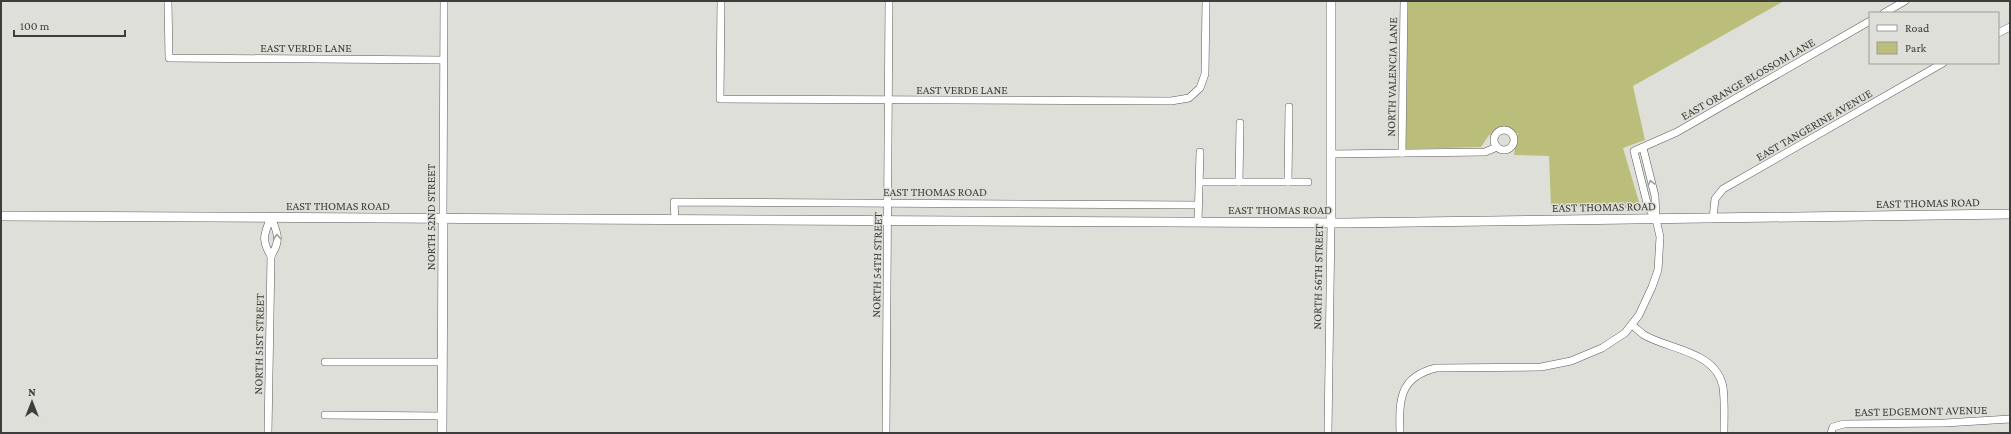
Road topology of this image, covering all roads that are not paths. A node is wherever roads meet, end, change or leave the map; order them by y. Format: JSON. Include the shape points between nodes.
{"nodes":[{"id":1,"x":168,"y":1,"type":"edge"},
{"id":2,"x":444,"y":1,"type":"edge"},
{"id":3,"x":721,"y":1,"type":"edge"},
{"id":4,"x":889,"y":1,"type":"edge"},
{"id":5,"x":1206,"y":1,"type":"edge"},
{"id":6,"x":1331,"y":1,"type":"edge"},
{"id":7,"x":1404,"y":1,"type":"edge"},
{"id":8,"x":1904,"y":1,"type":"edge"},
{"id":9,"x":1886,"y":12,"type":"edge"},
{"id":10,"x":1869,"y":22,"type":"edge"},
{"id":11,"x":2010,"y":27,"type":"edge"},
{"id":12,"x":1999,"y":32,"type":"edge"},
{"id":13,"x":443,"y":60,"type":"junction"},
{"id":14,"x":1941,"y":64,"type":"edge"},
{"id":15,"x":888,"y":100,"type":"junction"},
{"id":16,"x":1289,"y":107,"type":"dead end"},
{"id":17,"x":1240,"y":123,"type":"dead end"},
{"id":18,"x":1497,"y":147,"type":"dead end"},
{"id":19,"x":1643,"y":148,"type":"junction"},
{"id":20,"x":1200,"y":152,"type":"dead end"},
{"id":21,"x":1402,"y":153,"type":"junction"},
{"id":22,"x":1331,"y":154,"type":"junction"},
{"id":23,"x":1200,"y":182,"type":"junction"},
{"id":24,"x":1238,"y":182,"type":"junction"},
{"id":25,"x":1288,"y":182,"type":"junction"},
{"id":26,"x":1308,"y":182,"type":"dead end"},
{"id":27,"x":888,"y":203,"type":"junction"},
{"id":28,"x":1198,"y":205,"type":"junction"},
{"id":29,"x":2010,"y":214,"type":"edge"},
{"id":30,"x":1,"y":216,"type":"edge"},
{"id":31,"x":271,"y":218,"type":"junction"},
{"id":32,"x":1713,"y":218,"type":"junction"},
{"id":33,"x":443,"y":219,"type":"junction"},
{"id":34,"x":1656,"y":219,"type":"junction"},
{"id":35,"x":675,"y":220,"type":"junction"},
{"id":36,"x":888,"y":220,"type":"junction"},
{"id":37,"x":1198,"y":222,"type":"junction"},
{"id":38,"x":1330,"y":222,"type":"junction"},
{"id":39,"x":271,"y":256,"type":"junction"},
{"id":40,"x":1632,"y":325,"type":"junction"},
{"id":41,"x":325,"y":362,"type":"dead end"},
{"id":42,"x":442,"y":362,"type":"junction"},
{"id":43,"x":325,"y":415,"type":"dead end"},
{"id":44,"x":442,"y":416,"type":"junction"},
{"id":45,"x":2010,"y":419,"type":"edge"},
{"id":46,"x":1832,"y":430,"type":"edge"},
{"id":47,"x":268,"y":433,"type":"edge"},
{"id":48,"x":442,"y":433,"type":"edge"},
{"id":49,"x":886,"y":433,"type":"edge"},
{"id":50,"x":1328,"y":433,"type":"edge"},
{"id":51,"x":1400,"y":433,"type":"edge"},
{"id":52,"x":1724,"y":433,"type":"edge"}],
"edges":[{"from":1,"to":13,"type":"street","name":"EAST VERDE LANE","via":[[168,58]]},
{"from":2,"to":13,"type":"street","name":"NORTH 52ND STREET"},
{"from":3,"to":15,"type":"street","name":"EAST VERDE LANE","via":[[720,99]]},
{"from":4,"to":15,"type":"street","name":"NORTH 54TH STREET"},
{"from":5,"to":15,"type":"street","name":"EAST VERDE LANE","via":[[1205,74],[1200,88],[1190,98],[1171,101]]},
{"from":6,"to":22,"type":"main road","name":"NORTH 56TH STREET"},
{"from":7,"to":21,"type":"street","name":"NORTH VALENCIA LANE"},
{"from":8,"to":9,"type":"street"},
{"from":10,"to":19,"type":"street","name":"EAST ORANGE BLOSSOM LANE","via":[[1677,132]]},
{"from":11,"to":12,"type":"street"},
{"from":13,"to":33,"type":"street","name":"NORTH 52ND STREET"},
{"from":14,"to":32,"type":"street","name":"EAST TANGERINE AVENUE","via":[[1724,189],[1715,199]]},
{"from":15,"to":27,"type":"street","name":"NORTH 54TH STREET"},
{"from":16,"to":25,"type":"street"},
{"from":17,"to":24,"type":"street"},
{"from":18,"to":21,"type":"street","via":[[1485,152]]},
{"from":34,"to":19,"type":"street","one_way":true,"via":[[1654,196]]},
{"from":19,"to":34,"type":"street","name":"EAST ORANGE BLOSSOM LANE","via":[[1634,151],[1648,207]]},
{"from":20,"to":23,"type":"street"},
{"from":21,"to":22,"type":"street"},
{"from":22,"to":38,"type":"main road","name":"NORTH 56TH STREET"},
{"from":23,"to":24,"type":"street"},
{"from":23,"to":28,"type":"street"},
{"from":24,"to":25,"type":"street"},
{"from":25,"to":26,"type":"street"},
{"from":27,"to":28,"type":"street","name":"EAST THOMAS ROAD"},
{"from":27,"to":35,"type":"street","name":"EAST THOMAS ROAD","via":[[674,202]]},
{"from":27,"to":36,"type":"street","name":"NORTH 54TH STREET"},
{"from":28,"to":37,"type":"street"},
{"from":29,"to":32,"type":"main road","name":"EAST THOMAS ROAD"},
{"from":30,"to":31,"type":"main road","name":"EAST THOMAS ROAD"},
{"from":31,"to":33,"type":"main road","name":"EAST THOMAS ROAD"},
{"from":39,"to":31,"type":"street","name":"NORTH 51ST STREET","one_way":true,"via":[[277,245],[278,233]]},
{"from":31,"to":39,"type":"street","name":"NORTH 51ST STREET","via":[[264,233],[264,246]]},
{"from":32,"to":34,"type":"main road","name":"EAST THOMAS ROAD"},
{"from":33,"to":35,"type":"main road","name":"EAST THOMAS ROAD"},
{"from":33,"to":42,"type":"main road","name":"NORTH 52ND STREET"},
{"from":34,"to":38,"type":"main road","name":"EAST THOMAS ROAD"},
{"from":34,"to":40,"type":"street","via":[[1660,237],[1658,270]]},
{"from":35,"to":36,"type":"main road","name":"EAST THOMAS ROAD"},
{"from":36,"to":37,"type":"main road","name":"EAST THOMAS ROAD"},
{"from":36,"to":49,"type":"street","name":"NORTH 54TH STREET"},
{"from":37,"to":38,"type":"main road","name":"EAST THOMAS ROAD"},
{"from":38,"to":50,"type":"street","name":"NORTH 56TH STREET"},
{"from":39,"to":47,"type":"street","name":"NORTH 51ST STREET"},
{"from":40,"to":51,"type":"street","via":[[1625,333],[1602,348],[1571,361],[1541,366],[1426,370],[1411,380],[1402,393]]},
{"from":40,"to":52,"type":"street","via":[[1644,335],[1707,362],[1720,380],[1724,394]]},
{"from":41,"to":42,"type":"street"},
{"from":42,"to":44,"type":"main road","name":"NORTH 52ND STREET"},
{"from":43,"to":44,"type":"street"},
{"from":44,"to":48,"type":"main road","name":"NORTH 52ND STREET"},
{"from":45,"to":46,"type":"street","name":"EAST EDGEMONT AVENUE","via":[[1945,423],[1844,424]]}]}
